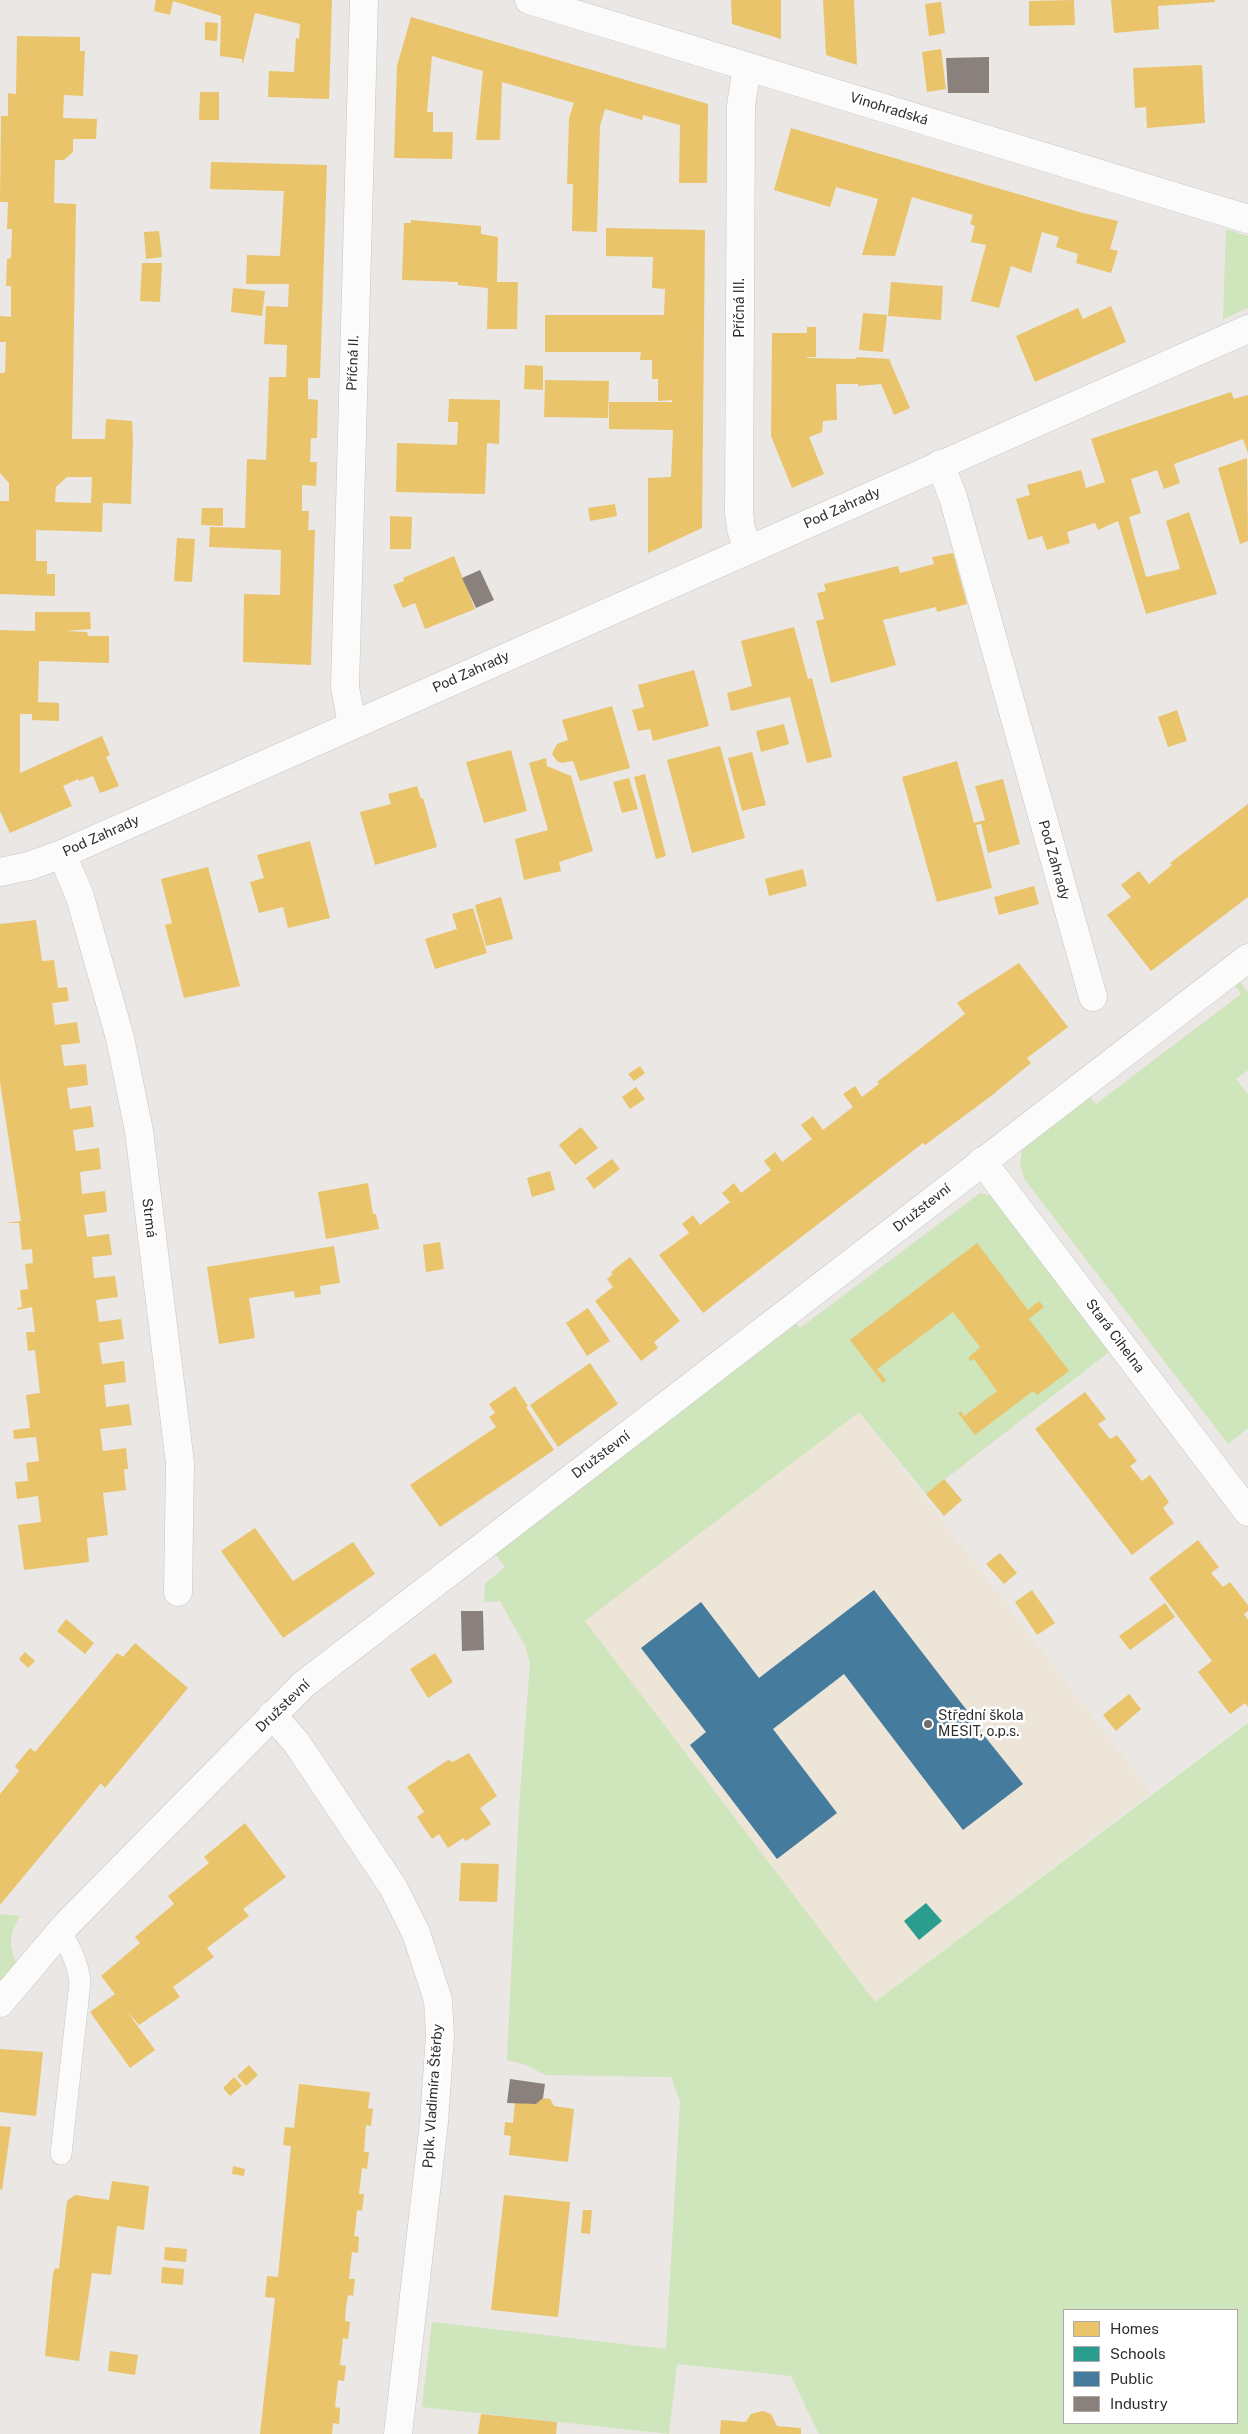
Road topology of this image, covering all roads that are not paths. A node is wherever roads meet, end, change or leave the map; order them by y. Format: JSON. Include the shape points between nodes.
{"nodes":[{"id":1,"x":364,"y":0,"type":"edge"},
{"id":2,"x":530,"y":0,"type":"edge"},
{"id":3,"x":747,"y":66,"type":"junction"},
{"id":4,"x":1248,"y":219,"type":"edge"},
{"id":5,"x":1248,"y":329,"type":"edge"},
{"id":6,"x":940,"y":464,"type":"junction"},
{"id":7,"x":748,"y":550,"type":"junction"},
{"id":8,"x":352,"y":725,"type":"junction"},
{"id":9,"x":62,"y":854,"type":"junction"},
{"id":10,"x":0,"y":872,"type":"edge"},
{"id":11,"x":1248,"y":958,"type":"edge"},
{"id":12,"x":1093,"y":997,"type":"dead end"},
{"id":13,"x":982,"y":1161,"type":"junction"},
{"id":14,"x":1248,"y":1512,"type":"edge"},
{"id":15,"x":178,"y":1592,"type":"dead end"},
{"id":16,"x":272,"y":1715,"type":"junction"},
{"id":17,"x":60,"y":1932,"type":"junction"},
{"id":18,"x":0,"y":2003,"type":"edge"},
{"id":19,"x":61,"y":2154,"type":"dead end"},
{"id":20,"x":398,"y":2434,"type":"edge"}],
"edges":[{"from":1,"to":8,"type":"street","name":"Příčná II.","via":[[345,687]]},
{"from":2,"to":3,"type":"street","name":"Vinohradská"},
{"from":3,"to":4,"type":"street","name":"Vinohradská"},
{"from":3,"to":7,"type":"street","name":"Příčná III.","via":[[741,106],[738,512]]},
{"from":5,"to":6,"type":"street","name":"Pod Zahrady"},
{"from":6,"to":7,"type":"street","name":"Pod Zahrady"},
{"from":6,"to":12,"type":"street","name":"Pod Zahrady","via":[[953,497]]},
{"from":7,"to":8,"type":"street","name":"Pod Zahrady"},
{"from":8,"to":9,"type":"street","name":"Pod Zahrady"},
{"from":9,"to":10,"type":"street","name":"Pod Zahrady"},
{"from":9,"to":15,"type":"street","name":"Strmá","via":[[80,897],[120,1038],[138,1132],[180,1463]]},
{"from":11,"to":13,"type":"street","name":"Družstevní"},
{"from":13,"to":14,"type":"street","name":"Stará Cihelna"},
{"from":13,"to":16,"type":"street","name":"Družstevní","via":[[304,1684]]},
{"from":16,"to":17,"type":"street","name":"Družstevní"},
{"from":16,"to":20,"type":"street","name":"Pplk. Vladimíra Štěrby","via":[[296,1742],[393,1887],[416,1933],[438,2000],[440,2036],[434,2122]]},
{"from":17,"to":18,"type":"street","name":"Družstevní"},
{"from":17,"to":19,"type":"lane","via":[[70,1945],[80,1982]]}]}
